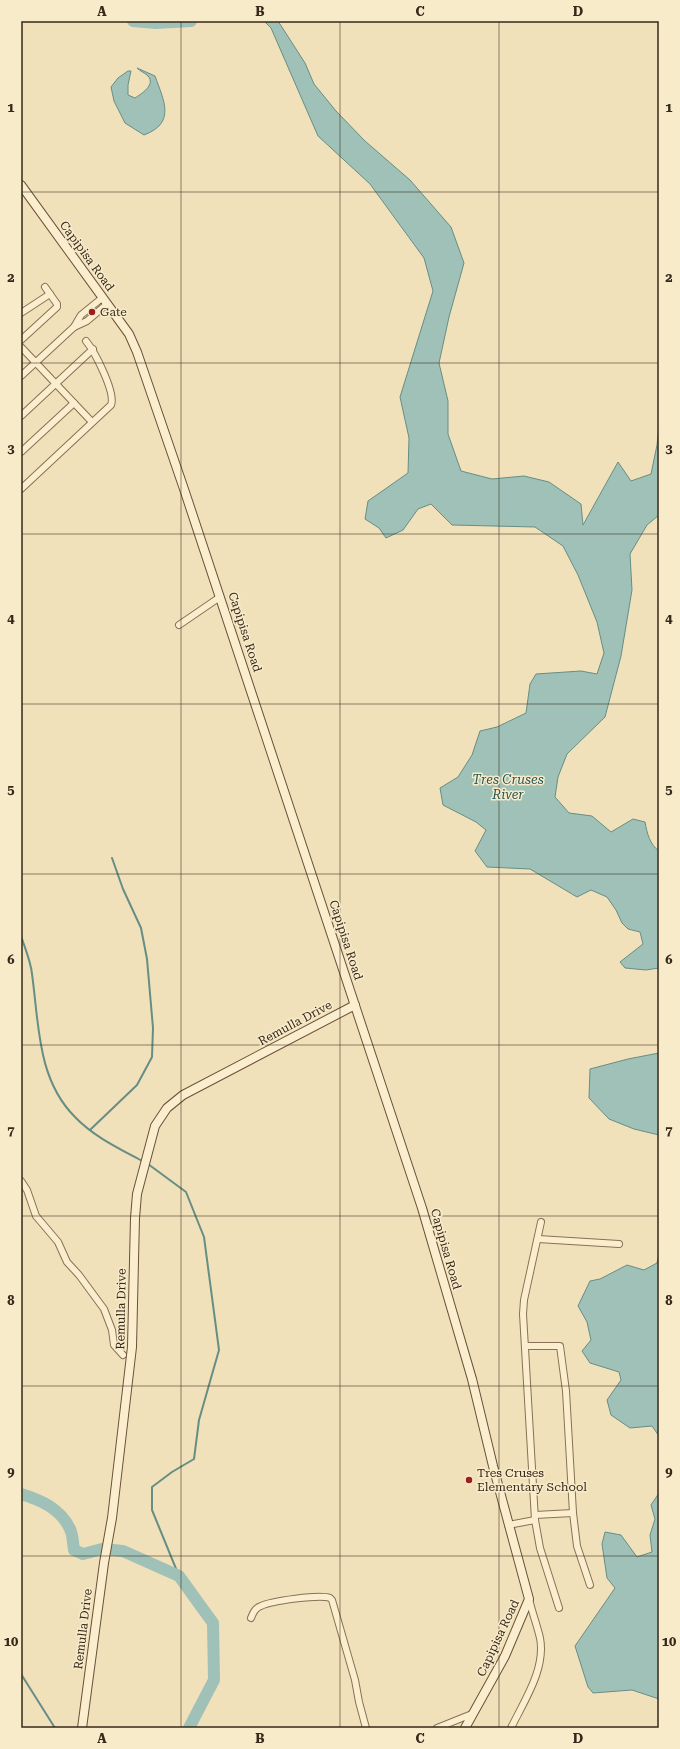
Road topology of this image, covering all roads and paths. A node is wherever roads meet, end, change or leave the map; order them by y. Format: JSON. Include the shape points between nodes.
{"nodes":[{"id":1,"x":21,"y":185,"type":"edge"},
{"id":2,"x":45,"y":287,"type":"dead end"},
{"id":3,"x":50,"y":294,"type":"junction"},
{"id":4,"x":105,"y":301,"type":"junction"},
{"id":5,"x":21,"y":313,"type":"edge"},
{"id":6,"x":21,"y":340,"type":"edge"},
{"id":7,"x":86,"y":341,"type":"dead end"},
{"id":8,"x":21,"y":347,"type":"edge"},
{"id":9,"x":93,"y":349,"type":"junction"},
{"id":10,"x":36,"y":362,"type":"junction"},
{"id":11,"x":21,"y":376,"type":"edge"},
{"id":12,"x":56,"y":384,"type":"junction"},
{"id":13,"x":74,"y":403,"type":"junction"},
{"id":14,"x":21,"y":416,"type":"edge"},
{"id":15,"x":92,"y":422,"type":"junction"},
{"id":16,"x":21,"y":452,"type":"edge"},
{"id":17,"x":21,"y":489,"type":"edge"},
{"id":18,"x":220,"y":597,"type":"junction"},
{"id":19,"x":179,"y":625,"type":"dead end"},
{"id":20,"x":355,"y":1005,"type":"junction"},
{"id":21,"x":21,"y":1181,"type":"edge"},
{"id":22,"x":541,"y":1222,"type":"dead end"},
{"id":23,"x":538,"y":1239,"type":"junction"},
{"id":24,"x":619,"y":1244,"type":"dead end"},
{"id":25,"x":525,"y":1346,"type":"junction"},
{"id":26,"x":123,"y":1355,"type":"dead end"},
{"id":27,"x":573,"y":1513,"type":"junction"},
{"id":28,"x":535,"y":1517,"type":"junction"},
{"id":29,"x":508,"y":1525,"type":"junction"},
{"id":30,"x":590,"y":1585,"type":"dead end"},
{"id":31,"x":529,"y":1599,"type":"junction"},
{"id":32,"x":559,"y":1608,"type":"dead end"},
{"id":33,"x":251,"y":1618,"type":"dead end"},
{"id":34,"x":472,"y":1714,"type":"junction"},
{"id":35,"x":82,"y":1728,"type":"edge"},
{"id":36,"x":366,"y":1728,"type":"edge"},
{"id":37,"x":437,"y":1728,"type":"edge"},
{"id":38,"x":465,"y":1728,"type":"edge"},
{"id":39,"x":511,"y":1728,"type":"edge"}],
"edges":[{"from":1,"to":4,"type":"main road","name":"Capipisa Road"},
{"from":2,"to":3,"type":"street"},
{"from":3,"to":5,"type":"street"},
{"from":3,"to":6,"type":"street","via":[[57,307]]},
{"from":4,"to":10,"type":"street","via":[[87,321],[74,327]]},
{"from":4,"to":18,"type":"main road","name":"Capipisa Road","via":[[129,334],[137,352]]},
{"from":7,"to":9,"type":"street"},
{"from":8,"to":10,"type":"street"},
{"from":9,"to":12,"type":"street"},
{"from":9,"to":15,"type":"street","via":[[112,402]]},
{"from":10,"to":11,"type":"street"},
{"from":10,"to":12,"type":"street"},
{"from":12,"to":13,"type":"street"},
{"from":12,"to":14,"type":"street"},
{"from":13,"to":15,"type":"street"},
{"from":13,"to":16,"type":"street"},
{"from":15,"to":17,"type":"street"},
{"from":18,"to":19,"type":"street"},
{"from":18,"to":20,"type":"main road","name":"Capipisa Road"},
{"from":20,"to":29,"type":"main road","name":"Capipisa Road","via":[[441,1272],[472,1379]]},
{"from":20,"to":35,"type":"main road","name":"Remulla Drive","via":[[183,1096],[164,1111],[152,1132],[135,1206],[132,1347],[112,1518]]},
{"from":21,"to":26,"type":"street","via":[[36,1216],[58,1242],[67,1262],[104,1309],[114,1344]]},
{"from":22,"to":23,"type":"street"},
{"from":23,"to":24,"type":"street"},
{"from":23,"to":25,"type":"street","via":[[524,1300]]},
{"from":25,"to":27,"type":"street","via":[[560,1346],[566,1391]]},
{"from":25,"to":28,"type":"street"},
{"from":27,"to":28,"type":"street"},
{"from":27,"to":30,"type":"street","via":[[578,1546]]},
{"from":28,"to":29,"type":"street"},
{"from":28,"to":32,"type":"street","via":[[540,1548]]},
{"from":29,"to":31,"type":"main road","name":"Capipisa Road"},
{"from":31,"to":34,"type":"main road","name":"Capipisa Road","via":[[505,1656]]},
{"from":31,"to":39,"type":"street","via":[[540,1640],[539,1661],[537,1672]]},
{"from":33,"to":36,"type":"street","via":[[262,1605],[316,1596],[330,1598],[355,1680]]},
{"from":34,"to":37,"type":"street"},
{"from":34,"to":38,"type":"main road","name":"Capipisa Road"}]}
